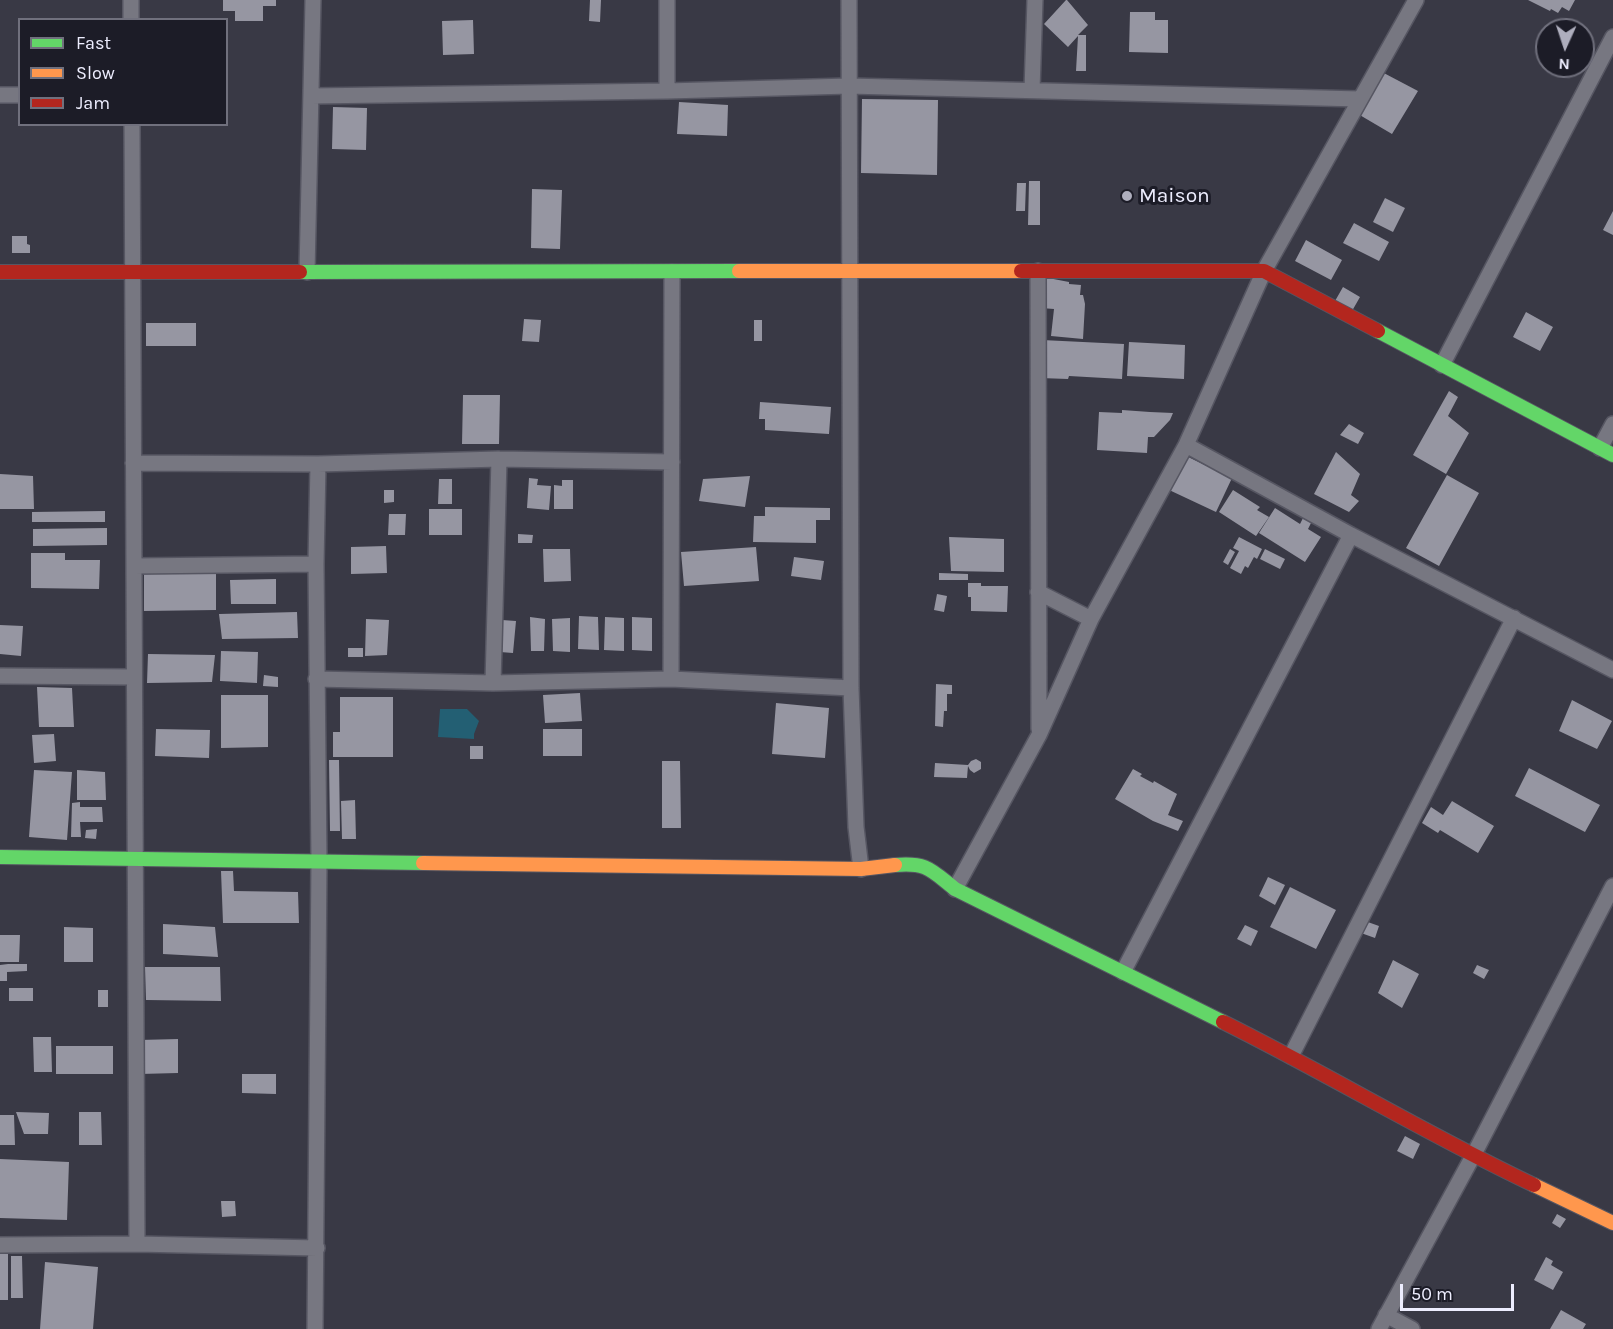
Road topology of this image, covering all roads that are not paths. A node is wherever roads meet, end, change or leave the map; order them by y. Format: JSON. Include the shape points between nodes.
{"nodes":[{"id":1,"x":131,"y":0,"type":"edge"},
{"id":2,"x":313,"y":0,"type":"edge"},
{"id":3,"x":667,"y":0,"type":"edge"},
{"id":4,"x":849,"y":0,"type":"edge"},
{"id":5,"x":1035,"y":0,"type":"edge"},
{"id":6,"x":1416,"y":0,"type":"edge"},
{"id":7,"x":131,"y":18,"type":"edge"},
{"id":8,"x":1613,"y":36,"type":"edge"},
{"id":9,"x":849,"y":86,"type":"junction"},
{"id":10,"x":1032,"y":90,"type":"junction"},
{"id":11,"x":667,"y":91,"type":"junction"},
{"id":12,"x":0,"y":95,"type":"edge"},
{"id":13,"x":18,"y":95,"type":"edge"},
{"id":14,"x":311,"y":96,"type":"junction"},
{"id":15,"x":1360,"y":99,"type":"junction"},
{"id":16,"x":132,"y":126,"type":"edge"},
{"id":17,"x":849,"y":271,"type":"junction"},
{"id":18,"x":1038,"y":271,"type":"junction"},
{"id":19,"x":1264,"y":271,"type":"junction"},
{"id":20,"x":0,"y":272,"type":"edge"},
{"id":21,"x":133,"y":272,"type":"junction"},
{"id":22,"x":307,"y":272,"type":"junction"},
{"id":23,"x":672,"y":272,"type":"junction"},
{"id":24,"x":1442,"y":365,"type":"junction"},
{"id":25,"x":1613,"y":424,"type":"edge"},
{"id":26,"x":1186,"y":445,"type":"junction"},
{"id":27,"x":1606,"y":451,"type":"edge"},
{"id":28,"x":499,"y":459,"type":"junction"},
{"id":29,"x":672,"y":462,"type":"junction"},
{"id":30,"x":134,"y":463,"type":"junction"},
{"id":31,"x":318,"y":464,"type":"junction"},
{"id":32,"x":1351,"y":535,"type":"junction"},
{"id":33,"x":315,"y":564,"type":"junction"},
{"id":34,"x":134,"y":566,"type":"junction"},
{"id":35,"x":1038,"y":592,"type":"junction"},
{"id":36,"x":1514,"y":618,"type":"junction"},
{"id":37,"x":1092,"y":619,"type":"junction"},
{"id":38,"x":1613,"y":670,"type":"edge"},
{"id":39,"x":0,"y":676,"type":"edge"},
{"id":40,"x":134,"y":677,"type":"junction"},
{"id":41,"x":316,"y":679,"type":"junction"},
{"id":42,"x":671,"y":680,"type":"junction"},
{"id":43,"x":493,"y":682,"type":"junction"},
{"id":44,"x":851,"y":688,"type":"junction"},
{"id":45,"x":1039,"y":735,"type":"junction"},
{"id":46,"x":0,"y":857,"type":"edge"},
{"id":47,"x":135,"y":859,"type":"junction"},
{"id":48,"x":319,"y":861,"type":"junction"},
{"id":49,"x":861,"y":869,"type":"junction"},
{"id":50,"x":1613,"y":886,"type":"edge"},
{"id":51,"x":955,"y":889,"type":"junction"},
{"id":52,"x":1123,"y":972,"type":"junction"},
{"id":53,"x":1291,"y":1056,"type":"junction"},
{"id":54,"x":1473,"y":1156,"type":"junction"},
{"id":55,"x":1613,"y":1223,"type":"edge"},
{"id":56,"x":137,"y":1244,"type":"junction"},
{"id":57,"x":0,"y":1245,"type":"edge"},
{"id":58,"x":317,"y":1248,"type":"junction"},
{"id":59,"x":1382,"y":1322,"type":"edge"},
{"id":60,"x":315,"y":1329,"type":"edge"},
{"id":61,"x":1412,"y":1329,"type":"edge"}],
"edges":[{"from":1,"to":7,"type":"street"},
{"from":2,"to":14,"type":"street"},
{"from":3,"to":11,"type":"street"},
{"from":4,"to":9,"type":"street"},
{"from":5,"to":10,"type":"street"},
{"from":6,"to":15,"type":"street"},
{"from":8,"to":24,"type":"street"},
{"from":9,"to":10,"type":"street"},
{"from":9,"to":11,"type":"street"},
{"from":9,"to":17,"type":"street"},
{"from":10,"to":15,"type":"street"},
{"from":11,"to":14,"type":"street"},
{"from":12,"to":13,"type":"street"},
{"from":14,"to":22,"type":"street"},
{"from":15,"to":19,"type":"street"},
{"from":16,"to":21,"type":"street"},
{"from":17,"to":18,"type":"street"},
{"from":17,"to":23,"type":"street"},
{"from":17,"to":44,"type":"street"},
{"from":18,"to":19,"type":"street"},
{"from":18,"to":35,"type":"street"},
{"from":19,"to":24,"type":"street"},
{"from":19,"to":26,"type":"street"},
{"from":20,"to":21,"type":"street"},
{"from":21,"to":22,"type":"street"},
{"from":21,"to":30,"type":"street"},
{"from":22,"to":23,"type":"street"},
{"from":23,"to":29,"type":"street"},
{"from":24,"to":27,"type":"street"},
{"from":25,"to":27,"type":"street"},
{"from":26,"to":32,"type":"street"},
{"from":26,"to":37,"type":"street"},
{"from":28,"to":29,"type":"street"},
{"from":28,"to":31,"type":"street"},
{"from":28,"to":43,"type":"street"},
{"from":29,"to":42,"type":"street"},
{"from":30,"to":31,"type":"street"},
{"from":30,"to":34,"type":"street"},
{"from":31,"to":33,"type":"street"},
{"from":32,"to":36,"type":"street"},
{"from":32,"to":52,"type":"street"},
{"from":33,"to":34,"type":"street"},
{"from":33,"to":41,"type":"street"},
{"from":34,"to":40,"type":"street"},
{"from":35,"to":37,"type":"street"},
{"from":35,"to":45,"type":"street"},
{"from":36,"to":38,"type":"street"},
{"from":36,"to":53,"type":"street"},
{"from":37,"to":45,"type":"street"},
{"from":39,"to":40,"type":"street"},
{"from":40,"to":47,"type":"street"},
{"from":41,"to":43,"type":"street"},
{"from":41,"to":48,"type":"street"},
{"from":42,"to":43,"type":"street"},
{"from":42,"to":44,"type":"street"},
{"from":44,"to":49,"type":"street"},
{"from":45,"to":51,"type":"street"},
{"from":46,"to":47,"type":"street"},
{"from":47,"to":48,"type":"street"},
{"from":47,"to":56,"type":"street"},
{"from":48,"to":49,"type":"street"},
{"from":48,"to":58,"type":"street"},
{"from":49,"to":51,"type":"street","via":[[908,864],[927,867]]},
{"from":50,"to":54,"type":"street"},
{"from":51,"to":52,"type":"street"},
{"from":52,"to":53,"type":"street"},
{"from":53,"to":54,"type":"street"},
{"from":54,"to":55,"type":"street"},
{"from":54,"to":59,"type":"street"},
{"from":56,"to":57,"type":"street"},
{"from":56,"to":58,"type":"street"},
{"from":58,"to":60,"type":"street"},
{"from":59,"to":61,"type":"street"}]}
